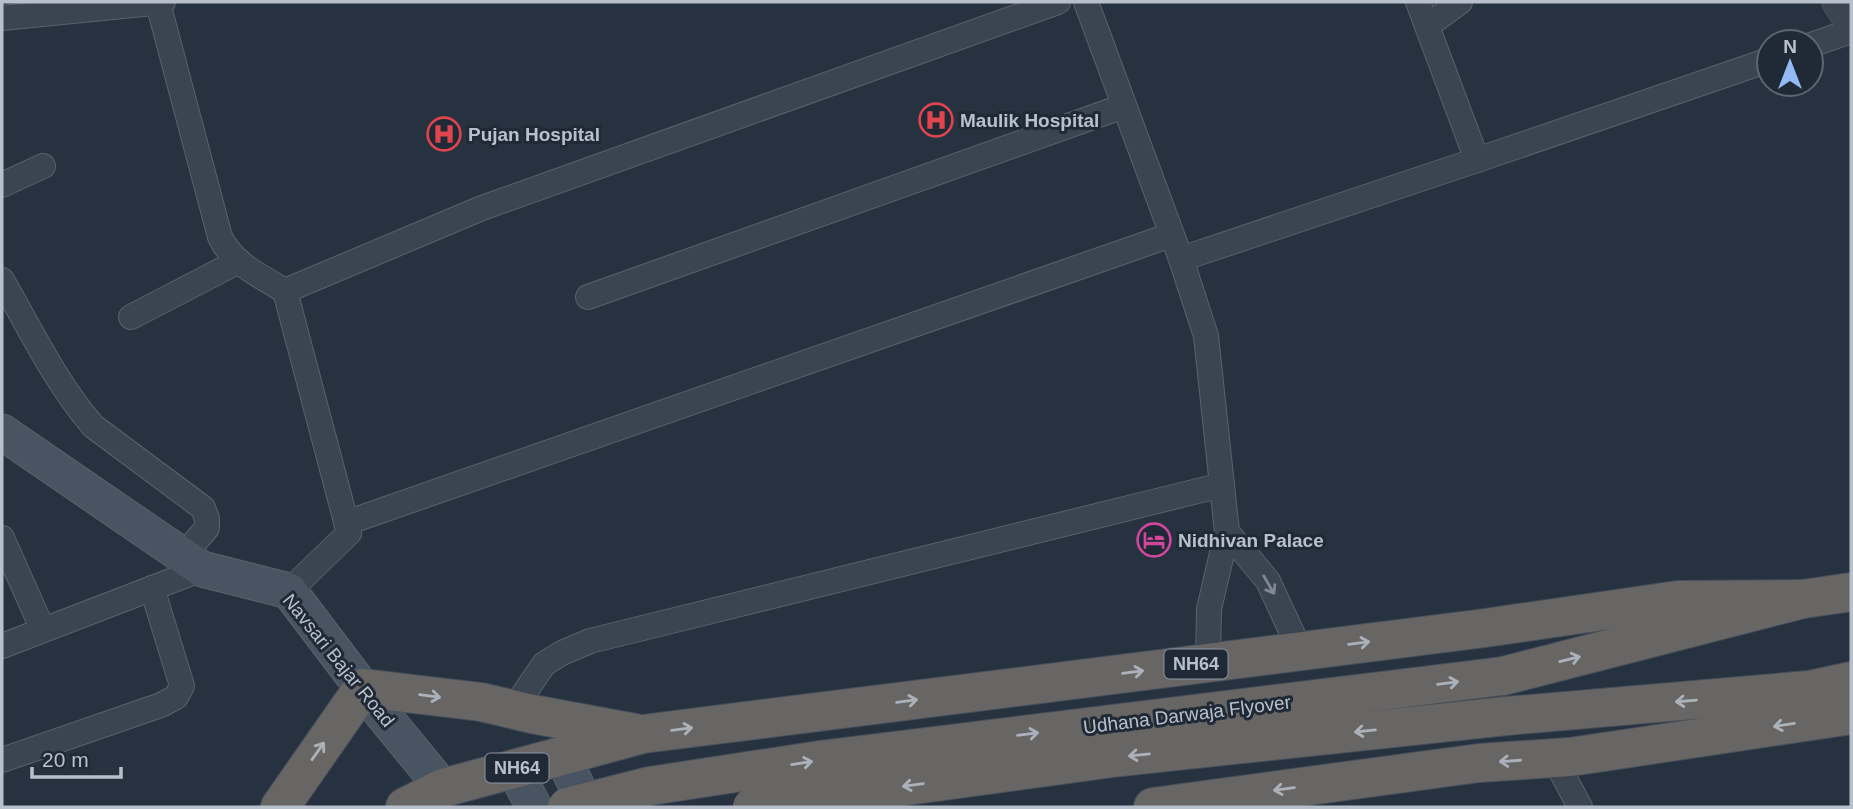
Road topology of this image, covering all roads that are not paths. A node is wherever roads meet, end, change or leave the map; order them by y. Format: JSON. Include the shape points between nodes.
{"nodes":[{"id":1,"x":160,"y":2,"type":"edge"},
{"id":2,"x":1058,"y":2,"type":"edge"},
{"id":3,"x":1086,"y":2,"type":"edge"},
{"id":4,"x":1418,"y":2,"type":"edge"},
{"id":5,"x":1460,"y":2,"type":"edge"},
{"id":6,"x":1838,"y":2,"type":"edge"},
{"id":7,"x":2,"y":18,"type":"edge"},
{"id":8,"x":1851,"y":22,"type":"edge"},
{"id":9,"x":1427,"y":26,"type":"junction"},
{"id":10,"x":1851,"y":31,"type":"edge"},
{"id":11,"x":1825,"y":40,"type":"edge"},
{"id":12,"x":1755,"y":65,"type":"edge"},
{"id":13,"x":1124,"y":106,"type":"junction"},
{"id":14,"x":1477,"y":160,"type":"junction"},
{"id":15,"x":43,"y":166,"type":"dead end"},
{"id":16,"x":2,"y":185,"type":"edge"},
{"id":17,"x":1171,"y":234,"type":"junction"},
{"id":18,"x":1181,"y":259,"type":"junction"},
{"id":19,"x":236,"y":262,"type":"junction"},
{"id":20,"x":2,"y":280,"type":"edge"},
{"id":21,"x":285,"y":291,"type":"junction"},
{"id":22,"x":588,"y":297,"type":"dead end"},
{"id":23,"x":131,"y":317,"type":"dead end"},
{"id":24,"x":2,"y":432,"type":"edge"},
{"id":25,"x":1222,"y":485,"type":"junction"},
{"id":26,"x":346,"y":523,"type":"junction"},
{"id":27,"x":1227,"y":532,"type":"junction"},
{"id":28,"x":2,"y":538,"type":"edge"},
{"id":29,"x":192,"y":562,"type":"junction"},
{"id":30,"x":152,"y":588,"type":"junction"},
{"id":31,"x":289,"y":592,"type":"junction"},
{"id":32,"x":1851,"y":592,"type":"edge"},
{"id":33,"x":1803,"y":599,"type":"junction"},
{"id":34,"x":43,"y":630,"type":"junction"},
{"id":35,"x":2,"y":646,"type":"edge"},
{"id":36,"x":1300,"y":650,"type":"junction"},
{"id":37,"x":1208,"y":662,"type":"junction"},
{"id":38,"x":1851,"y":681,"type":"edge"},
{"id":39,"x":363,"y":688,"type":"junction"},
{"id":40,"x":513,"y":710,"type":"junction"},
{"id":41,"x":1851,"y":715,"type":"edge"},
{"id":42,"x":757,"y":720,"type":"junction"},
{"id":43,"x":643,"y":734,"type":"junction"},
{"id":44,"x":577,"y":752,"type":"junction"},
{"id":45,"x":1554,"y":758,"type":"junction"},
{"id":46,"x":2,"y":760,"type":"edge"},
{"id":47,"x":514,"y":769,"type":"junction"},
{"id":48,"x":450,"y":798,"type":"edge"},
{"id":49,"x":280,"y":807,"type":"edge"},
{"id":50,"x":405,"y":807,"type":"edge"},
{"id":51,"x":534,"y":807,"type":"edge"},
{"id":52,"x":567,"y":807,"type":"edge"},
{"id":53,"x":587,"y":807,"type":"edge"},
{"id":54,"x":620,"y":807,"type":"edge"},
{"id":55,"x":752,"y":807,"type":"edge"},
{"id":56,"x":771,"y":807,"type":"edge"},
{"id":57,"x":1153,"y":807,"type":"edge"},
{"id":58,"x":1580,"y":807,"type":"edge"}],
"edges":[{"from":1,"to":7,"type":"street"},
{"from":1,"to":19,"type":"street","via":[[220,237]]},
{"from":2,"to":21,"type":"street","via":[[482,208]]},
{"from":3,"to":13,"type":"street"},
{"from":4,"to":9,"type":"street"},
{"from":5,"to":9,"type":"street"},
{"from":6,"to":8,"type":"street"},
{"from":9,"to":14,"type":"street"},
{"from":10,"to":11,"type":"street"},
{"from":12,"to":14,"type":"street"},
{"from":13,"to":17,"type":"street"},
{"from":13,"to":22,"type":"street"},
{"from":14,"to":18,"type":"street"},
{"from":15,"to":16,"type":"street"},
{"from":17,"to":18,"type":"street"},
{"from":17,"to":26,"type":"street"},
{"from":18,"to":25,"type":"street","via":[[1206,336]]},
{"from":19,"to":21,"type":"street"},
{"from":19,"to":23,"type":"street"},
{"from":20,"to":29,"type":"street","via":[[93,426],[203,508],[207,528]]},
{"from":21,"to":26,"type":"street"},
{"from":24,"to":29,"type":"main road","name":"Navsari Bajar Road"},
{"from":25,"to":27,"type":"street"},
{"from":25,"to":40,"type":"street","via":[[590,641],[544,664]]},
{"from":26,"to":31,"type":"street","via":[[349,533]]},
{"from":27,"to":36,"type":"street","one_way":true,"via":[[1268,581]]},
{"from":27,"to":37,"type":"street","via":[[1209,609]]},
{"from":28,"to":34,"type":"street"},
{"from":29,"to":30,"type":"street"},
{"from":29,"to":31,"type":"main road","name":"Navsari Bajar Road"},
{"from":30,"to":34,"type":"street"},
{"from":30,"to":46,"type":"street","via":[[182,685],[176,697]]},
{"from":31,"to":39,"type":"main road","name":"Navsari Bajar Road"},
{"from":32,"to":33,"type":"highway","number":"NH64"},
{"from":36,"to":33,"type":"highway","number":"NH64","one_way":true,"via":[[1678,600]]},
{"from":52,"to":33,"type":"highway","name":"Udhana Darwaja Flyover","one_way":true,"bridge":true,"via":[[650,786],[820,760],[1503,676]]},
{"from":34,"to":35,"type":"street"},
{"from":36,"to":37,"type":"highway","number":"NH64"},
{"from":42,"to":37,"type":"highway","number":"NH64","one_way":true},
{"from":38,"to":55,"type":"highway","name":"Udhana Darwaja Flyover","one_way":true,"bridge":true,"via":[[1809,690],[1120,757]]},
{"from":39,"to":40,"type":"highway","one_way":true},
{"from":39,"to":48,"type":"main road","name":"Navsari Bajar Road"},
{"from":49,"to":39,"type":"highway","one_way":true},
{"from":40,"to":43,"type":"highway"},
{"from":41,"to":45,"type":"highway","one_way":true},
{"from":43,"to":42,"type":"highway","number":"NH64","one_way":true},
{"from":42,"to":56,"type":"highway"},
{"from":43,"to":44,"type":"highway","number":"NH64"},
{"from":44,"to":47,"type":"highway","number":"NH64"},
{"from":44,"to":53,"type":"main road"},
{"from":44,"to":54,"type":"highway"},
{"from":45,"to":57,"type":"highway","one_way":true,"via":[[1479,763]]},
{"from":45,"to":58,"type":"street"},
{"from":47,"to":48,"type":"highway","number":"NH64"},
{"from":47,"to":51,"type":"main road"},
{"from":48,"to":50,"type":"highway"}]}
